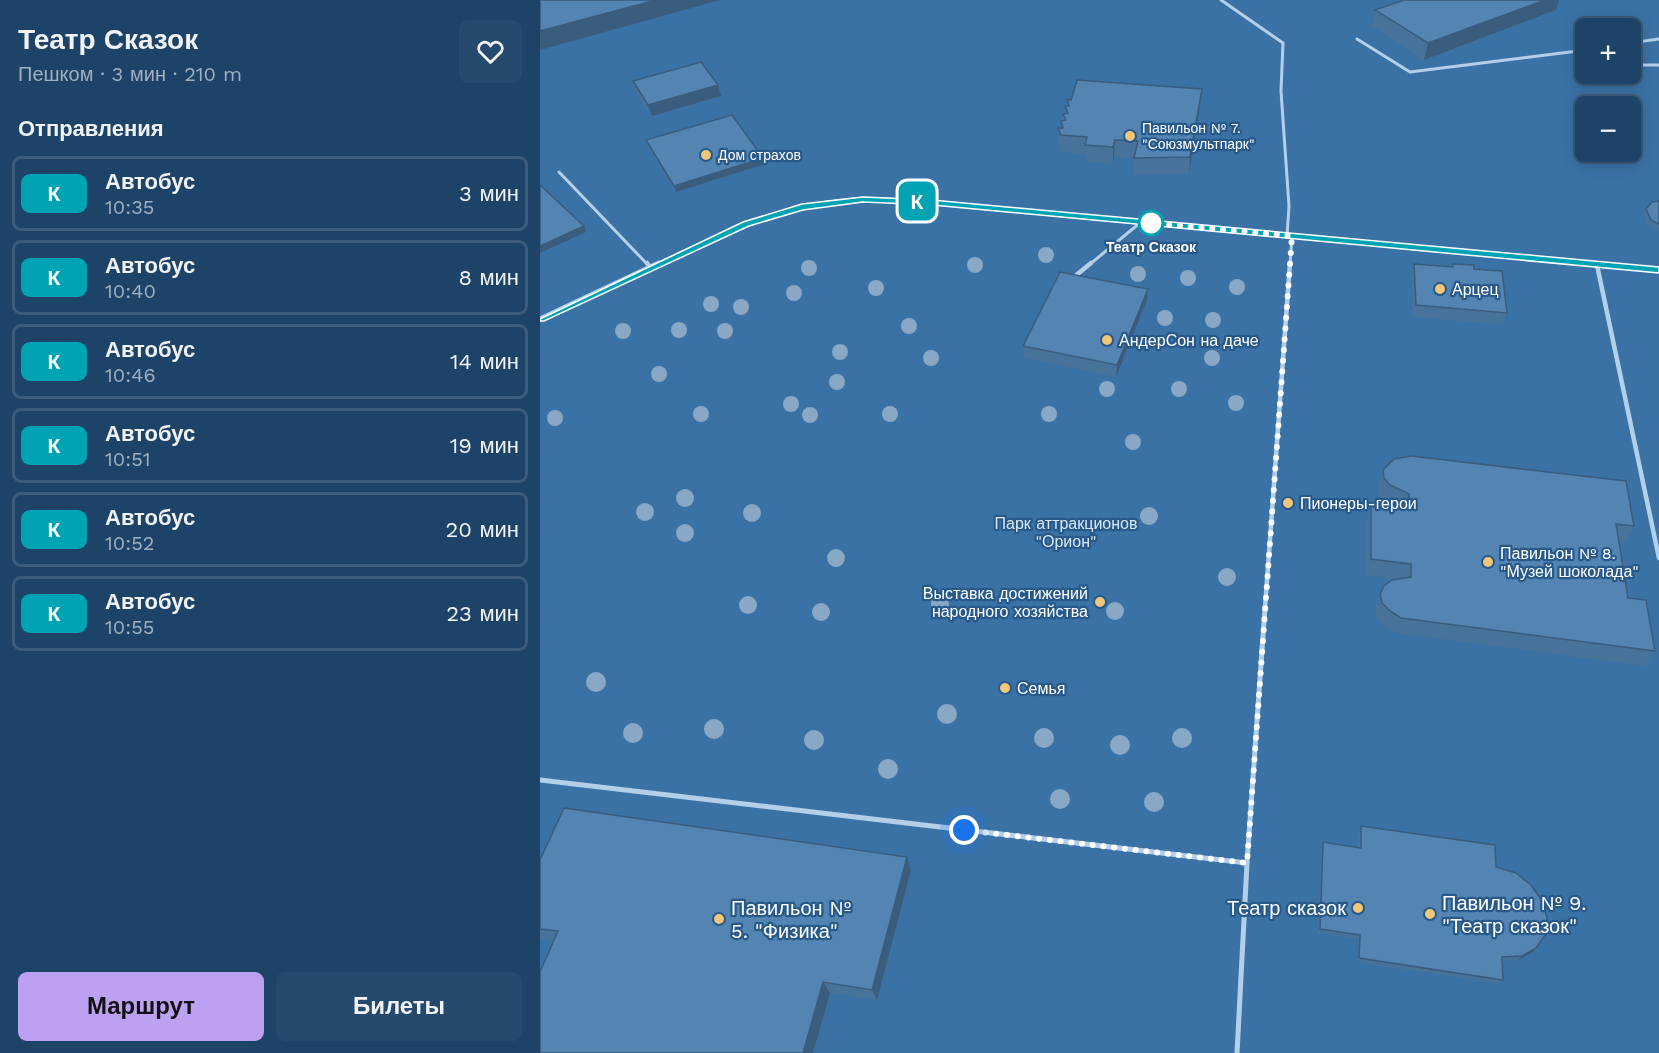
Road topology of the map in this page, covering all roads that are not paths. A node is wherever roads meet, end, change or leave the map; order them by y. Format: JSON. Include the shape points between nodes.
{"nodes":[{"id":1,"x":1221,"y":0,"type":"edge"},
{"id":2,"x":1357,"y":39,"type":"dead end"},
{"id":3,"x":1659,"y":39,"type":"edge"},
{"id":4,"x":1641,"y":41,"type":"edge"},
{"id":5,"x":1575,"y":51,"type":"edge"},
{"id":6,"x":1641,"y":65,"type":"edge"},
{"id":7,"x":1659,"y":65,"type":"edge"},
{"id":8,"x":559,"y":172,"type":"dead end"},
{"id":9,"x":1141,"y":222,"type":"junction"},
{"id":10,"x":1290,"y":236,"type":"junction"},
{"id":11,"x":1597,"y":265,"type":"junction"},
{"id":12,"x":650,"y":267,"type":"junction"},
{"id":13,"x":1659,"y":270,"type":"edge"},
{"id":14,"x":1074,"y":277,"type":"edge"},
{"id":15,"x":540,"y":319,"type":"edge"},
{"id":16,"x":1659,"y":558,"type":"edge"},
{"id":17,"x":540,"y":780,"type":"edge"},
{"id":18,"x":1247,"y":863,"type":"junction"},
{"id":19,"x":1237,"y":1053,"type":"edge"}],
"edges":[{"from":1,"to":10,"type":"lane","via":[[1283,43],[1281,91]]},
{"from":2,"to":5,"type":"lane","via":[[1410,72]]},
{"from":3,"to":4,"type":"lane"},
{"from":6,"to":7,"type":"lane"},
{"from":8,"to":12,"type":"lane"},
{"from":9,"to":10,"type":"street"},
{"from":9,"to":12,"type":"street","via":[[915,201],[843,201],[773,215]]},
{"from":9,"to":14,"type":"lane"},
{"from":10,"to":11,"type":"street"},
{"from":10,"to":18,"type":"lane"},
{"from":11,"to":13,"type":"street"},
{"from":11,"to":16,"type":"lane"},
{"from":12,"to":15,"type":"street"},
{"from":17,"to":18,"type":"lane"},
{"from":18,"to":19,"type":"lane"}]}
